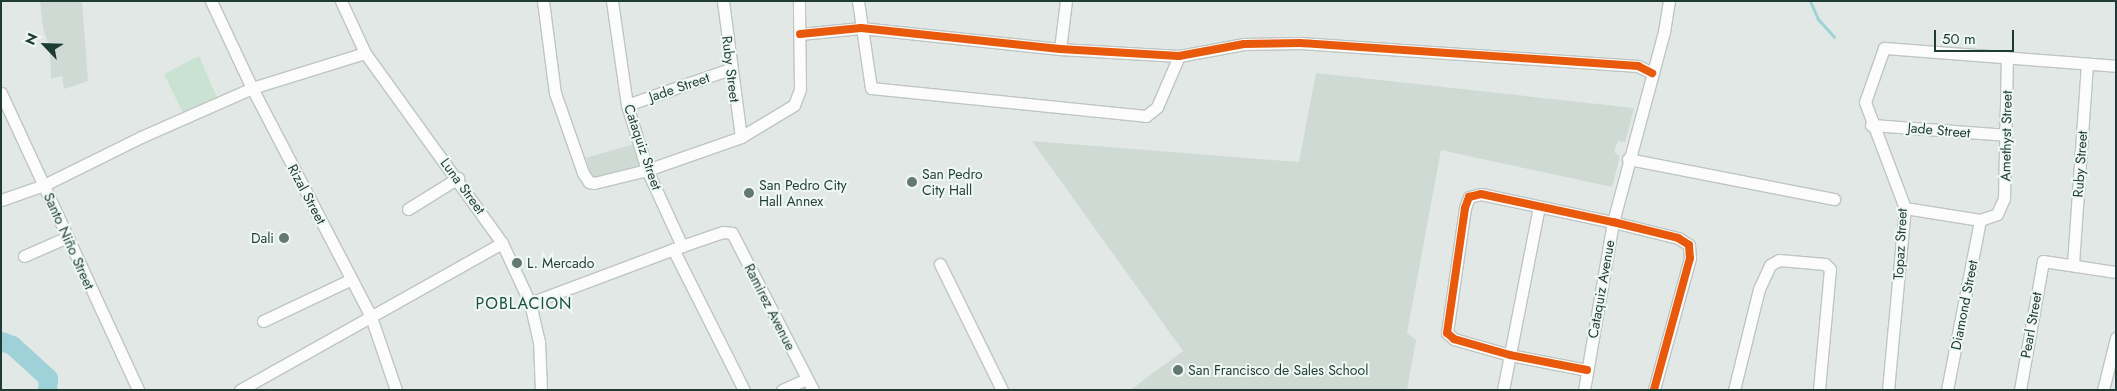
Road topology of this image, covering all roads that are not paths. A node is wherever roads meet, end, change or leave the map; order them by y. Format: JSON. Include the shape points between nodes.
{"nodes":[{"id":1,"x":211,"y":1,"type":"edge"},
{"id":2,"x":341,"y":1,"type":"edge"},
{"id":3,"x":543,"y":1,"type":"edge"},
{"id":4,"x":612,"y":1,"type":"edge"},
{"id":5,"x":723,"y":1,"type":"edge"},
{"id":6,"x":799,"y":1,"type":"edge"},
{"id":7,"x":858,"y":1,"type":"edge"},
{"id":8,"x":1066,"y":1,"type":"edge"},
{"id":9,"x":1669,"y":1,"type":"edge"},
{"id":10,"x":861,"y":28,"type":"junction"},
{"id":11,"x":800,"y":34,"type":"junction"},
{"id":12,"x":1060,"y":49,"type":"junction"},
{"id":13,"x":365,"y":53,"type":"junction"},
{"id":14,"x":1179,"y":56,"type":"junction"},
{"id":15,"x":2007,"y":57,"type":"junction"},
{"id":16,"x":2087,"y":64,"type":"junction"},
{"id":17,"x":2116,"y":66,"type":"edge"},
{"id":18,"x":730,"y":69,"type":"junction"},
{"id":19,"x":1652,"y":73,"type":"junction"},
{"id":20,"x":252,"y":88,"type":"junction"},
{"id":21,"x":1,"y":93,"type":"edge"},
{"id":22,"x":627,"y":104,"type":"junction"},
{"id":23,"x":1871,"y":124,"type":"junction"},
{"id":24,"x":2006,"y":136,"type":"junction"},
{"id":25,"x":740,"y":137,"type":"junction"},
{"id":26,"x":1628,"y":159,"type":"junction"},
{"id":27,"x":647,"y":170,"type":"junction"},
{"id":28,"x":458,"y":178,"type":"junction"},
{"id":29,"x":44,"y":185,"type":"junction"},
{"id":30,"x":1834,"y":198,"type":"dead end"},
{"id":31,"x":1,"y":200,"type":"edge"},
{"id":32,"x":1539,"y":207,"type":"junction"},
{"id":33,"x":1905,"y":208,"type":"junction"},
{"id":34,"x":408,"y":209,"type":"dead end"},
{"id":35,"x":1980,"y":220,"type":"junction"},
{"id":36,"x":1613,"y":222,"type":"junction"},
{"id":37,"x":65,"y":238,"type":"junction"},
{"id":38,"x":502,"y":243,"type":"junction"},
{"id":39,"x":677,"y":248,"type":"junction"},
{"id":40,"x":24,"y":256,"type":"dead end"},
{"id":41,"x":940,"y":264,"type":"dead end"},
{"id":42,"x":2073,"y":264,"type":"junction"},
{"id":43,"x":2116,"y":272,"type":"edge"},
{"id":44,"x":352,"y":279,"type":"junction"},
{"id":45,"x":530,"y":303,"type":"junction"},
{"id":46,"x":371,"y":317,"type":"junction"},
{"id":47,"x":263,"y":321,"type":"dead end"},
{"id":48,"x":2116,"y":338,"type":"edge"},
{"id":49,"x":1510,"y":356,"type":"junction"},
{"id":50,"x":1587,"y":370,"type":"junction"},
{"id":51,"x":807,"y":379,"type":"junction"},
{"id":52,"x":138,"y":390,"type":"edge"},
{"id":53,"x":240,"y":390,"type":"edge"},
{"id":54,"x":396,"y":390,"type":"edge"},
{"id":55,"x":541,"y":390,"type":"edge"},
{"id":56,"x":744,"y":390,"type":"edge"},
{"id":57,"x":782,"y":390,"type":"edge"},
{"id":58,"x":813,"y":390,"type":"edge"},
{"id":59,"x":1002,"y":390,"type":"edge"},
{"id":60,"x":1503,"y":390,"type":"edge"},
{"id":61,"x":1584,"y":390,"type":"edge"},
{"id":62,"x":1654,"y":390,"type":"edge"},
{"id":63,"x":1734,"y":390,"type":"edge"},
{"id":64,"x":1819,"y":390,"type":"edge"},
{"id":65,"x":1888,"y":390,"type":"edge"},
{"id":66,"x":1947,"y":390,"type":"edge"},
{"id":67,"x":2020,"y":390,"type":"edge"},
{"id":68,"x":2103,"y":390,"type":"edge"}],
"edges":[{"from":1,"to":20,"type":"street","name":"Rizal Street"},
{"from":2,"to":13,"type":"street","name":"Luna Street"},
{"from":3,"to":27,"type":"street","via":[[555,93],[585,178],[599,183]]},
{"from":4,"to":22,"type":"street","name":"Cataquiz Street"},
{"from":5,"to":18,"type":"street","name":"Ruby Street"},
{"from":6,"to":11,"type":"street"},
{"from":7,"to":10,"type":"street"},
{"from":8,"to":12,"type":"street"},
{"from":9,"to":19,"type":"street","name":"Cataquiz Avenue"},
{"from":10,"to":11,"type":"street"},
{"from":10,"to":12,"type":"street"},
{"from":10,"to":14,"type":"street","via":[[871,88],[1140,116],[1150,114],[1157,107]]},
{"from":11,"to":25,"type":"street","via":[[798,100],[789,109]]},
{"from":12,"to":14,"type":"street"},
{"from":13,"to":20,"type":"street"},
{"from":13,"to":28,"type":"street","name":"Luna Street"},
{"from":14,"to":19,"type":"street","via":[[1244,44],[1300,43],[1638,66]]},
{"from":15,"to":16,"type":"street"},
{"from":15,"to":23,"type":"street","name":"Topaz Street","via":[[1884,48],[1865,102]]},
{"from":15,"to":24,"type":"street","name":"Amethyst Street"},
{"from":16,"to":17,"type":"street"},
{"from":16,"to":42,"type":"street","name":"Ruby Street"},
{"from":18,"to":22,"type":"street","name":"Jade Street"},
{"from":18,"to":25,"type":"street","name":"Ruby Street"},
{"from":19,"to":26,"type":"street","name":"Cataquiz Avenue"},
{"from":20,"to":29,"type":"street","via":[[141,137]]},
{"from":20,"to":44,"type":"street","name":"Rizal Street"},
{"from":21,"to":29,"type":"street","name":"Santo Niño Street"},
{"from":22,"to":27,"type":"street","name":"Cataquiz Street"},
{"from":23,"to":24,"type":"street","name":"Jade Street"},
{"from":23,"to":33,"type":"street","name":"Topaz Street"},
{"from":24,"to":35,"type":"street","name":"Amethyst Street","via":[[2004,198],[1998,214]]},
{"from":25,"to":27,"type":"street"},
{"from":26,"to":30,"type":"street"},
{"from":26,"to":36,"type":"street","name":"Cataquiz Avenue"},
{"from":27,"to":39,"type":"street","name":"Cataquiz Street"},
{"from":28,"to":34,"type":"street"},
{"from":28,"to":38,"type":"street","name":"Luna Street"},
{"from":29,"to":31,"type":"street"},
{"from":29,"to":37,"type":"street","name":"Santo Niño Street"},
{"from":32,"to":36,"type":"street"},
{"from":32,"to":49,"type":"street"},
{"from":32,"to":49,"type":"street","via":[[1481,194],[1469,197],[1465,208],[1446,333],[1454,339]]},
{"from":33,"to":35,"type":"street"},
{"from":33,"to":65,"type":"street","name":"Topaz Street"},
{"from":35,"to":66,"type":"street","name":"Diamond Street"},
{"from":36,"to":50,"type":"street","name":"Cataquiz Avenue"},
{"from":36,"to":62,"type":"street","via":[[1678,238],[1689,245]]},
{"from":37,"to":40,"type":"street"},
{"from":37,"to":52,"type":"street","name":"Santo Niño Street"},
{"from":38,"to":45,"type":"street","name":"Luna Street"},
{"from":38,"to":46,"type":"street"},
{"from":39,"to":45,"type":"street"},
{"from":39,"to":51,"type":"street","name":"Ramirez Avenue","via":[[723,232],[732,233]]},
{"from":39,"to":56,"type":"street","name":"Cataquiz Street"},
{"from":41,"to":59,"type":"street"},
{"from":42,"to":43,"type":"street"},
{"from":42,"to":67,"type":"street","name":"Pearl Street","via":[[2043,261]]},
{"from":44,"to":46,"type":"street","name":"Rizal Street"},
{"from":44,"to":47,"type":"street"},
{"from":45,"to":55,"type":"street","name":"Luna Street","via":[[539,341]]},
{"from":46,"to":53,"type":"street"},
{"from":46,"to":54,"type":"street","name":"Rizal Street"},
{"from":48,"to":68,"type":"street"},
{"from":49,"to":50,"type":"street"},
{"from":49,"to":60,"type":"street"},
{"from":50,"to":61,"type":"street","name":"Cataquiz Avenue"},
{"from":51,"to":57,"type":"street"},
{"from":51,"to":58,"type":"street","name":"Ramirez Avenue"},
{"from":63,"to":64,"type":"street","via":[[1759,289],[1770,265],[1779,260],[1826,264],[1830,269]]}]}
